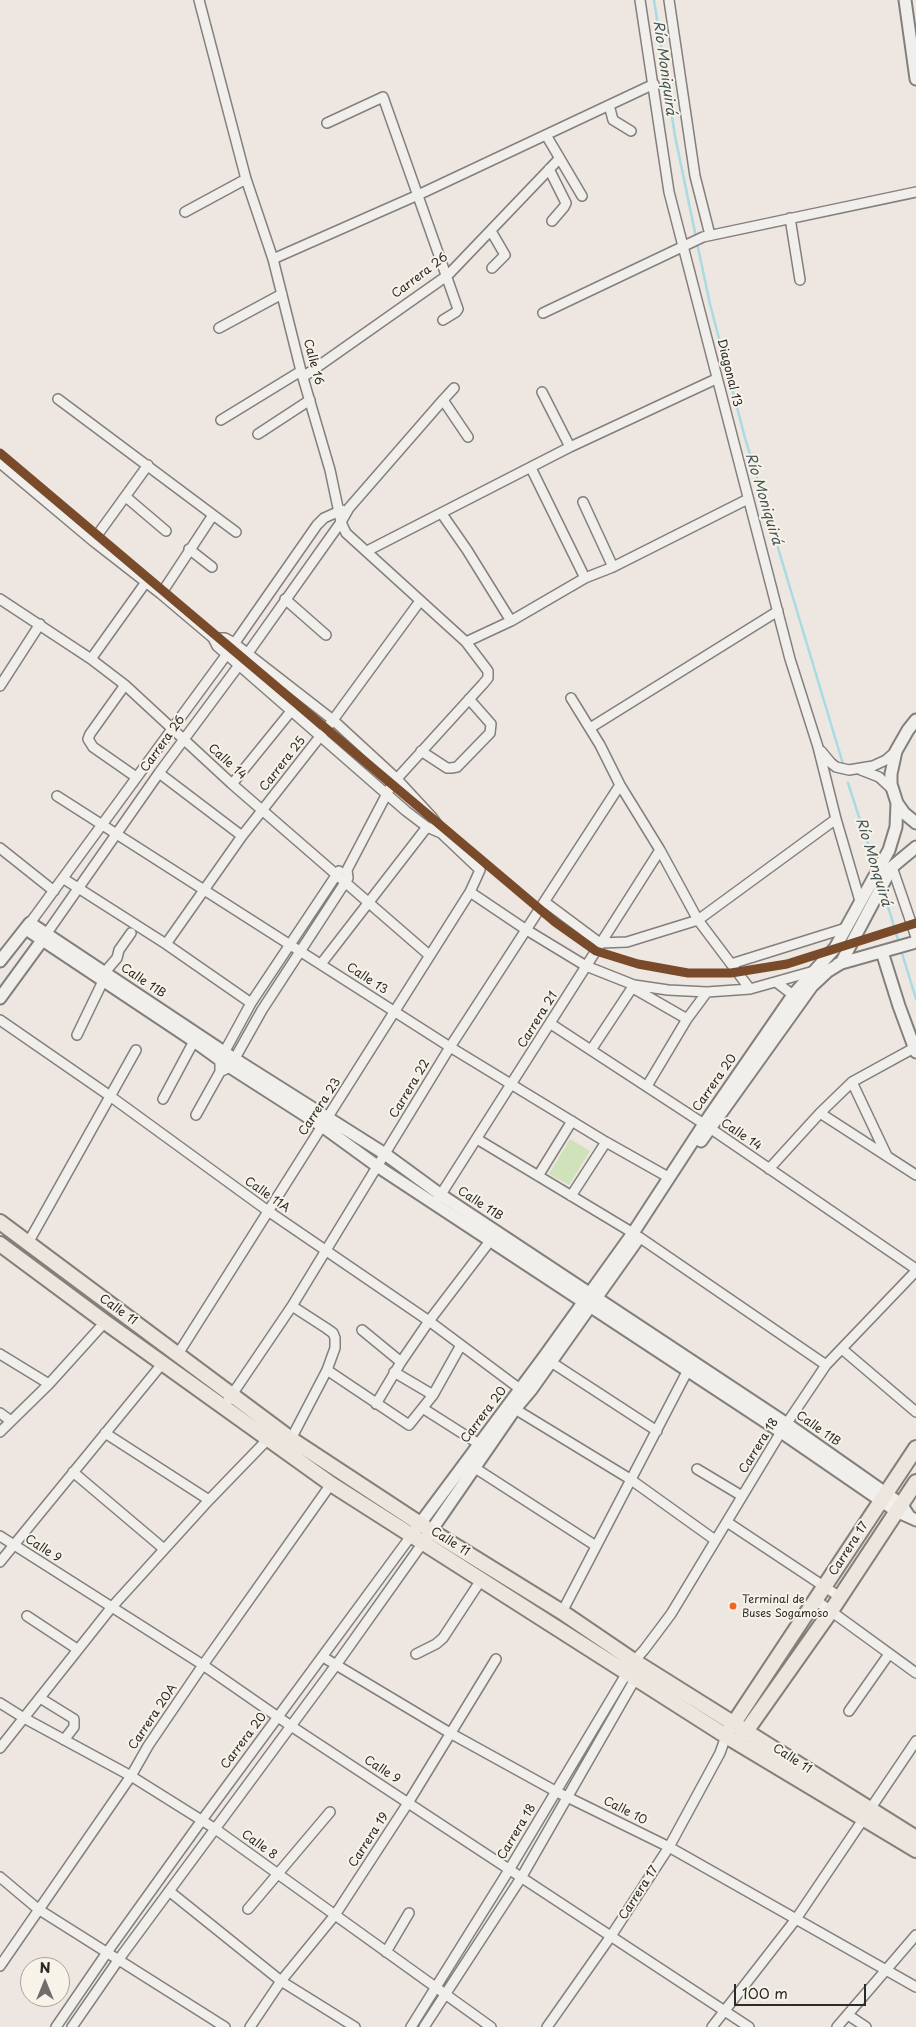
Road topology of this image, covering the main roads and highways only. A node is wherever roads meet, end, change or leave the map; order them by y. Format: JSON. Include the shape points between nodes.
{"nodes":[{"id":1,"x":0,"y":1222,"type":"edge"},
{"id":2,"x":0,"y":1244,"type":"edge"},
{"id":3,"x":916,"y":1448,"type":"edge"},
{"id":4,"x":916,"y":1482,"type":"edge"},
{"id":5,"x":635,"y":1669,"type":"junction"},
{"id":6,"x":740,"y":1726,"type":"junction"},
{"id":7,"x":732,"y":1740,"type":"junction"},
{"id":8,"x":866,"y":1813,"type":"junction"},
{"id":9,"x":916,"y":1838,"type":"edge"},
{"id":10,"x":916,"y":1850,"type":"edge"}],
"edges":[{"from":1,"to":5,"type":"main road","name":"Calle 11","via":[[291,1439],[562,1612]]},
{"from":2,"to":5,"type":"main road","name":"Calle 11","via":[[331,1484],[481,1580]]},
{"from":3,"to":6,"type":"main road","name":"Carrera 17","via":[[824,1587]]},
{"from":4,"to":6,"type":"main road","name":"Carrera 17","via":[[831,1611]]},
{"from":5,"to":6,"type":"main road","name":"Calle 11"},
{"from":5,"to":7,"type":"main road","name":"Calle 11"},
{"from":6,"to":7,"type":"main road","name":"Carrera 17"},
{"from":6,"to":8,"type":"main road","name":"Calle 11"},
{"from":7,"to":8,"type":"main road","name":"Calle 11"},
{"from":8,"to":9,"type":"main road","name":"Calle 11"},
{"from":8,"to":10,"type":"main road","name":"Calle 11"}]}
